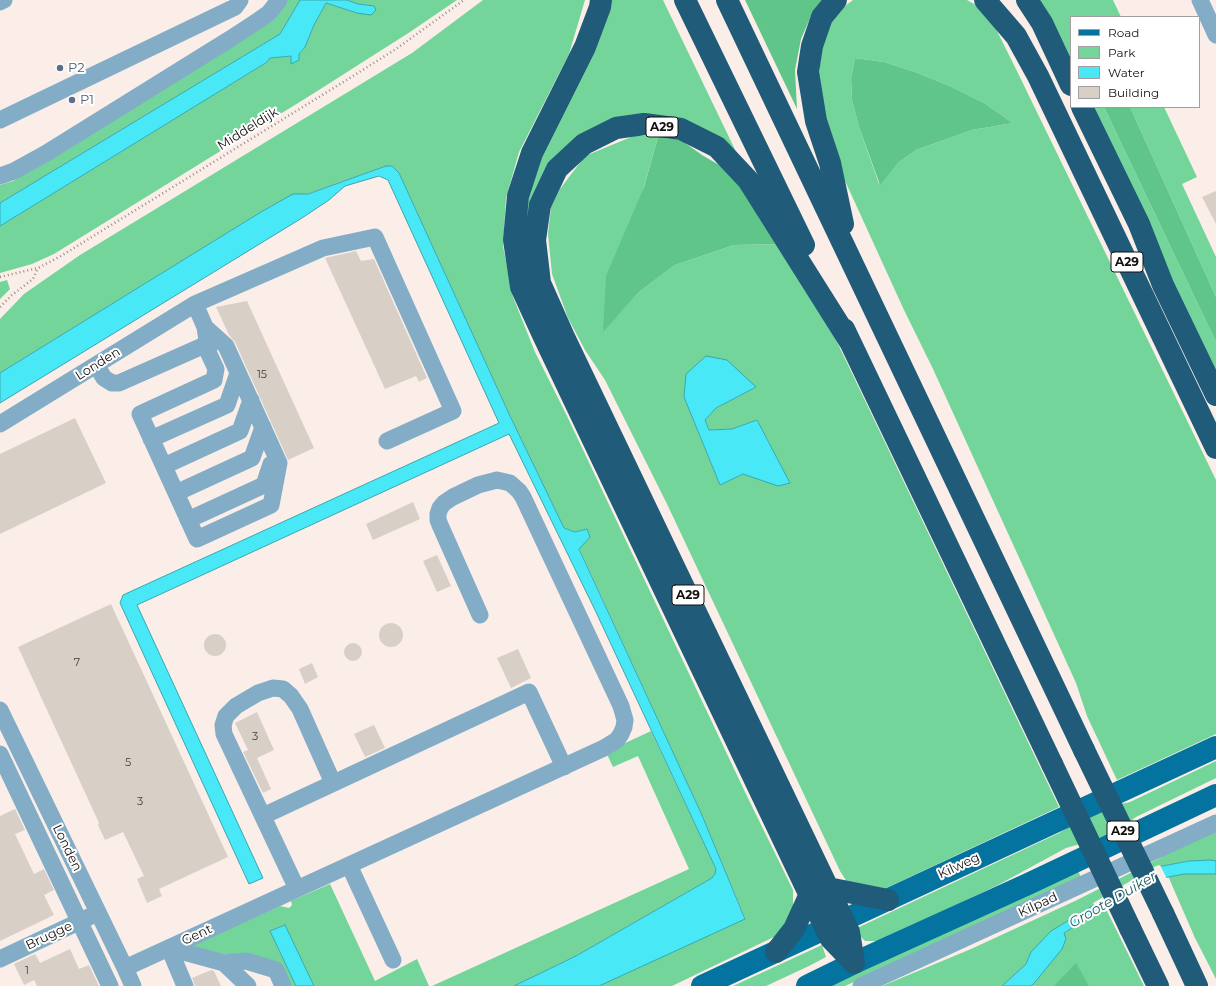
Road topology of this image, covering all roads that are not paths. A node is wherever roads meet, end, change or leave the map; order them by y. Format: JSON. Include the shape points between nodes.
{"nodes":[{"id":1,"x":4,"y":0,"type":"edge"},
{"id":2,"x":240,"y":0,"type":"edge"},
{"id":3,"x":279,"y":0,"type":"edge"},
{"id":4,"x":601,"y":0,"type":"edge"},
{"id":5,"x":685,"y":0,"type":"edge"},
{"id":6,"x":727,"y":0,"type":"edge"},
{"id":7,"x":836,"y":0,"type":"edge"},
{"id":8,"x":985,"y":0,"type":"edge"},
{"id":9,"x":1027,"y":0,"type":"edge"},
{"id":10,"x":1200,"y":0,"type":"edge"},
{"id":11,"x":0,"y":2,"type":"edge"},
{"id":12,"x":1216,"y":35,"type":"edge"},
{"id":13,"x":1070,"y":83,"type":"edge"},
{"id":14,"x":1082,"y":108,"type":"edge"},
{"id":15,"x":0,"y":120,"type":"edge"},
{"id":16,"x":0,"y":176,"type":"edge"},
{"id":17,"x":850,"y":259,"type":"junction"},
{"id":18,"x":195,"y":304,"type":"junction"},
{"id":19,"x":205,"y":327,"type":"junction"},
{"id":20,"x":850,"y":342,"type":"junction"},
{"id":21,"x":208,"y":344,"type":"junction"},
{"id":22,"x":96,"y":365,"type":"junction"},
{"id":23,"x":238,"y":373,"type":"junction"},
{"id":24,"x":1216,"y":395,"type":"edge"},
{"id":25,"x":250,"y":400,"type":"junction"},
{"id":26,"x":0,"y":424,"type":"edge"},
{"id":27,"x":263,"y":427,"type":"junction"},
{"id":28,"x":152,"y":439,"type":"junction"},
{"id":29,"x":386,"y":441,"type":"dead end"},
{"id":30,"x":1216,"y":448,"type":"edge"},
{"id":31,"x":164,"y":466,"type":"junction"},
{"id":32,"x":176,"y":493,"type":"junction"},
{"id":33,"x":480,"y":615,"type":"dead end"},
{"id":34,"x":0,"y":710,"type":"edge"},
{"id":35,"x":1216,"y":747,"type":"edge"},
{"id":36,"x":0,"y":754,"type":"edge"},
{"id":37,"x":26,"y":766,"type":"junction"},
{"id":38,"x":564,"y":767,"type":"junction"},
{"id":39,"x":5,"y":776,"type":"edge"},
{"id":40,"x":333,"y":783,"type":"junction"},
{"id":41,"x":1216,"y":795,"type":"edge"},
{"id":42,"x":263,"y":816,"type":"junction"},
{"id":43,"x":1216,"y":823,"type":"edge"},
{"id":44,"x":349,"y":865,"type":"junction"},
{"id":45,"x":297,"y":889,"type":"junction"},
{"id":46,"x":819,"y":891,"type":"junction"},
{"id":47,"x":888,"y":900,"type":"junction"},
{"id":48,"x":98,"y":912,"type":"junction"},
{"id":49,"x":80,"y":921,"type":"junction"},
{"id":50,"x":835,"y":925,"type":"junction"},
{"id":51,"x":169,"y":948,"type":"junction"},
{"id":52,"x":776,"y":952,"type":"junction"},
{"id":53,"x":0,"y":959,"type":"edge"},
{"id":54,"x":393,"y":960,"type":"dead end"},
{"id":55,"x":224,"y":963,"type":"junction"},
{"id":56,"x":854,"y":963,"type":"junction"},
{"id":57,"x":125,"y":968,"type":"junction"},
{"id":58,"x":110,"y":986,"type":"edge"},
{"id":59,"x":133,"y":986,"type":"edge"},
{"id":60,"x":185,"y":986,"type":"edge"},
{"id":61,"x":248,"y":986,"type":"edge"},
{"id":62,"x":284,"y":986,"type":"edge"},
{"id":63,"x":702,"y":986,"type":"edge"},
{"id":64,"x":807,"y":986,"type":"edge"},
{"id":65,"x":861,"y":986,"type":"edge"},
{"id":66,"x":1158,"y":986,"type":"edge"},
{"id":67,"x":1197,"y":986,"type":"edge"}],
"edges":[{"from":1,"to":11,"type":"street"},
{"from":2,"to":15,"type":"street","via":[[235,7]]},
{"from":3,"to":16,"type":"street","via":[[269,13],[218,47],[46,154]]},
{"from":4,"to":46,"type":"highway","number":"A29","via":[[585,47],[532,153],[518,196],[514,240],[521,287],[553,357]]},
{"from":5,"to":20,"type":"highway","number":"A29"},
{"from":6,"to":17,"type":"highway","number":"A29"},
{"from":7,"to":17,"type":"highway","number":"A29","via":[[822,17],[812,46],[808,72],[816,121],[830,163]]},
{"from":8,"to":30,"type":"highway","number":"A29","via":[[1016,36],[1038,76]]},
{"from":9,"to":13,"type":"highway","via":[[1042,23]]},
{"from":10,"to":12,"type":"street"},
{"from":14,"to":24,"type":"highway","number":"A29","via":[[1139,224],[1163,285]]},
{"from":17,"to":67,"type":"highway","number":"A29","bridge":true},
{"from":18,"to":19,"type":"street"},
{"from":18,"to":22,"type":"street","name":"Londen"},
{"from":18,"to":29,"type":"street","name":"Londen","via":[[323,248],[375,237],[453,411]]},
{"from":19,"to":21,"type":"street"},
{"from":19,"to":23,"type":"street","via":[[226,346]]},
{"from":20,"to":46,"type":"highway","number":"A29","via":[[748,180],[717,147],[681,129],[644,124],[616,128],[584,144],[557,169],[540,205],[534,240],[540,283]]},
{"from":20,"to":66,"type":"highway","number":"A29","bridge":true},
{"from":21,"to":22,"type":"street","via":[[119,383],[112,383],[104,378]]},
{"from":21,"to":28,"type":"street","via":[[209,354],[216,369],[214,380],[140,414]]},
{"from":22,"to":26,"type":"street","name":"Londen"},
{"from":23,"to":25,"type":"street"},
{"from":23,"to":28,"type":"street","via":[[227,405]]},
{"from":25,"to":27,"type":"street"},
{"from":25,"to":31,"type":"street","via":[[240,431]]},
{"from":27,"to":32,"type":"street","via":[[252,458]]},
{"from":27,"to":32,"type":"street","via":[[275,454],[264,485],[188,520]]},
{"from":28,"to":31,"type":"street"},
{"from":31,"to":32,"type":"street"},
{"from":33,"to":38,"type":"street","name":"Gent","via":[[440,525],[438,514],[444,503],[453,497],[478,485],[497,480],[510,483],[520,491],[625,720],[617,740]]},
{"from":34,"to":37,"type":"street","name":"Londen"},
{"from":35,"to":47,"type":"main road","name":"Kilweg"},
{"from":36,"to":39,"type":"street","name":"Londen"},
{"from":37,"to":39,"type":"street"},
{"from":37,"to":48,"type":"street","name":"Londen"},
{"from":38,"to":40,"type":"street","via":[[529,692]]},
{"from":38,"to":44,"type":"street","name":"Gent"},
{"from":39,"to":49,"type":"street","name":"Londen"},
{"from":40,"to":42,"type":"street"},
{"from":40,"to":42,"type":"street","via":[[304,716],[291,696],[278,688],[258,693],[236,706],[226,716],[223,725],[224,734]]},
{"from":41,"to":56,"type":"main road"},
{"from":42,"to":45,"type":"street"},
{"from":43,"to":65,"type":"street","name":"Kilpad"},
{"from":44,"to":45,"type":"street","name":"Gent"},
{"from":44,"to":54,"type":"street"},
{"from":45,"to":51,"type":"street","name":"Gent"},
{"from":46,"to":47,"type":"highway"},
{"from":46,"to":50,"type":"highway","number":"A29"},
{"from":46,"to":52,"type":"highway"},
{"from":47,"to":50,"type":"main road","name":"Kilweg"},
{"from":48,"to":49,"type":"street","name":"Brugge"},
{"from":48,"to":57,"type":"street","name":"Londen"},
{"from":49,"to":53,"type":"street","name":"Brugge"},
{"from":49,"to":58,"type":"street","name":"Londen"},
{"from":50,"to":52,"type":"main road","name":"Kilweg"},
{"from":50,"to":56,"type":"highway","number":"A29","via":[[849,932]]},
{"from":51,"to":55,"type":"street"},
{"from":51,"to":57,"type":"street","name":"Gent"},
{"from":51,"to":60,"type":"street"},
{"from":52,"to":63,"type":"main road","name":"Kilweg"},
{"from":55,"to":61,"type":"street"},
{"from":55,"to":62,"type":"street","via":[[246,961],[276,970]]},
{"from":56,"to":64,"type":"main road"},
{"from":57,"to":59,"type":"street","name":"Londen"}]}
